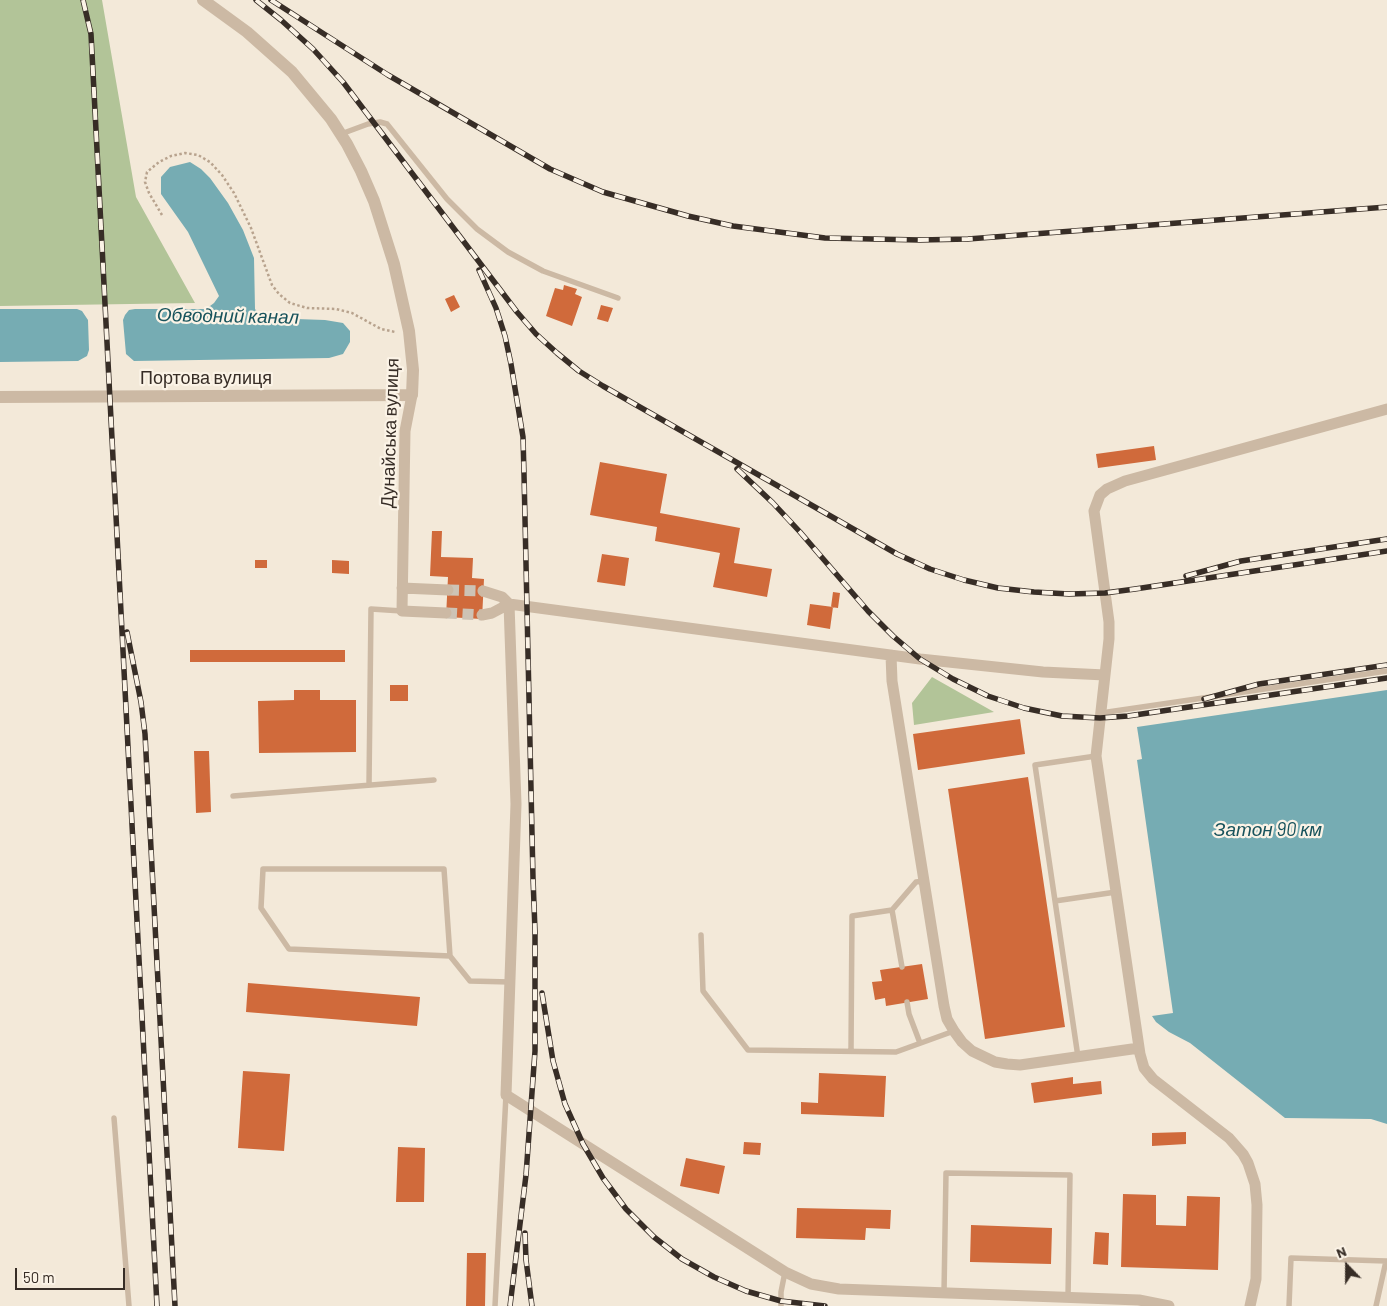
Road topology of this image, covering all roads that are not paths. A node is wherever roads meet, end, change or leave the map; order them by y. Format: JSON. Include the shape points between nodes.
{"nodes":[{"id":1,"x":202,"y":0,"type":"edge"},
{"id":2,"x":341,"y":134,"type":"junction"},
{"id":3,"x":618,"y":298,"type":"dead end"},
{"id":4,"x":412,"y":395,"type":"junction"},
{"id":5,"x":0,"y":397,"type":"edge"},
{"id":6,"x":1387,"y":408,"type":"edge"},
{"id":7,"x":402,"y":588,"type":"junction"},
{"id":8,"x":448,"y":590,"type":"tunnel mouth"},
{"id":9,"x":484,"y":591,"type":"tunnel mouth"},
{"id":10,"x":509,"y":604,"type":"junction"},
{"id":11,"x":402,"y":611,"type":"junction"},
{"id":12,"x":446,"y":613,"type":"tunnel mouth"},
{"id":13,"x":482,"y":614,"type":"tunnel mouth"},
{"id":14,"x":891,"y":655,"type":"junction"},
{"id":15,"x":1387,"y":672,"type":"edge"},
{"id":16,"x":1105,"y":676,"type":"junction"},
{"id":17,"x":1101,"y":713,"type":"junction"},
{"id":18,"x":1096,"y":756,"type":"junction"},
{"id":19,"x":434,"y":780,"type":"dead end"},
{"id":20,"x":370,"y":785,"type":"junction"},
{"id":21,"x":233,"y":796,"type":"dead end"},
{"id":22,"x":924,"y":881,"type":"junction"},
{"id":23,"x":1116,"y":892,"type":"junction"},
{"id":24,"x":1056,"y":901,"type":"junction"},
{"id":25,"x":892,"y":910,"type":"junction"},
{"id":26,"x":701,"y":935,"type":"dead end"},
{"id":27,"x":450,"y":956,"type":"junction"},
{"id":28,"x":902,"y":967,"type":"dead end"},
{"id":29,"x":510,"y":982,"type":"junction"},
{"id":30,"x":907,"y":1002,"type":"dead end"},
{"id":31,"x":954,"y":1031,"type":"junction"},
{"id":32,"x":920,"y":1043,"type":"junction"},
{"id":33,"x":1139,"y":1048,"type":"junction"},
{"id":34,"x":851,"y":1051,"type":"junction"},
{"id":35,"x":1078,"y":1057,"type":"junction"},
{"id":36,"x":506,"y":1095,"type":"junction"},
{"id":37,"x":114,"y":1118,"type":"dead end"},
{"id":38,"x":785,"y":1272,"type":"junction"},
{"id":39,"x":944,"y":1293,"type":"junction"},
{"id":40,"x":1068,"y":1297,"type":"junction"},
{"id":41,"x":129,"y":1306,"type":"edge"},
{"id":42,"x":495,"y":1306,"type":"edge"},
{"id":43,"x":782,"y":1306,"type":"edge"},
{"id":44,"x":1169,"y":1306,"type":"edge"},
{"id":45,"x":1250,"y":1306,"type":"edge"},
{"id":46,"x":1290,"y":1306,"type":"edge"},
{"id":47,"x":1376,"y":1306,"type":"edge"}],
"edges":[{"from":1,"to":2,"type":"street","name":"Дунайська вулиця","via":[[247,32],[292,72]]},
{"from":2,"to":3,"type":"lane","via":[[368,124],[387,124],[447,199],[476,229],[543,271]]},
{"from":2,"to":4,"type":"street","name":"Дунайська вулиця","via":[[361,171],[385,233],[409,332]]},
{"from":4,"to":5,"type":"street","name":"Портова вулиця"},
{"from":4,"to":7,"type":"street","name":"Дунайська вулиця","via":[[405,431]]},
{"from":6,"to":16,"type":"street","via":[[1125,481],[1100,495],[1094,511],[1109,622]]},
{"from":7,"to":8,"type":"street"},
{"from":7,"to":11,"type":"street","name":"Дунайська вулиця"},
{"from":9,"to":10,"type":"street"},
{"from":10,"to":13,"type":"street","via":[[492,613]]},
{"from":10,"to":14,"type":"street"},
{"from":10,"to":29,"type":"street","via":[[516,804]]},
{"from":11,"to":12,"type":"street"},
{"from":11,"to":20,"type":"lane","via":[[371,609]]},
{"from":14,"to":16,"type":"street"},
{"from":14,"to":22,"type":"street","via":[[892,681]]},
{"from":15,"to":17,"type":"lane"},
{"from":16,"to":17,"type":"street"},
{"from":17,"to":18,"type":"street"},
{"from":18,"to":23,"type":"street"},
{"from":18,"to":24,"type":"lane","via":[[1035,765]]},
{"from":19,"to":20,"type":"lane"},
{"from":20,"to":21,"type":"lane"},
{"from":22,"to":25,"type":"lane","via":[[916,882]]},
{"from":22,"to":31,"type":"street","via":[[944,1006]]},
{"from":23,"to":24,"type":"lane"},
{"from":23,"to":33,"type":"street"},
{"from":24,"to":35,"type":"lane"},
{"from":25,"to":28,"type":"lane"},
{"from":25,"to":34,"type":"lane","via":[[852,916]]},
{"from":26,"to":34,"type":"lane","via":[[702,991],[748,1050]]},
{"from":27,"to":27,"type":"lane","via":[[444,868],[263,869],[262,908],[289,949]]},
{"from":27,"to":29,"type":"lane","via":[[470,981]]},
{"from":29,"to":36,"type":"street"},
{"from":30,"to":32,"type":"lane"},
{"from":31,"to":32,"type":"lane"},
{"from":31,"to":35,"type":"street","via":[[972,1051],[995,1062],[1020,1065]]},
{"from":32,"to":34,"type":"lane","via":[[896,1052]]},
{"from":33,"to":35,"type":"street"},
{"from":33,"to":45,"type":"street","via":[[1148,1074],[1229,1138],[1248,1163],[1257,1200],[1256,1279]]},
{"from":36,"to":38,"type":"street"},
{"from":36,"to":42,"type":"lane"},
{"from":37,"to":41,"type":"lane"},
{"from":38,"to":39,"type":"street","via":[[824,1288]]},
{"from":38,"to":43,"type":"lane"},
{"from":39,"to":40,"type":"street"},
{"from":39,"to":40,"type":"lane","via":[[946,1173],[1070,1175]]},
{"from":40,"to":44,"type":"street","via":[[1139,1300]]},
{"from":46,"to":47,"type":"lane","via":[[1291,1258],[1386,1261]]}]}
